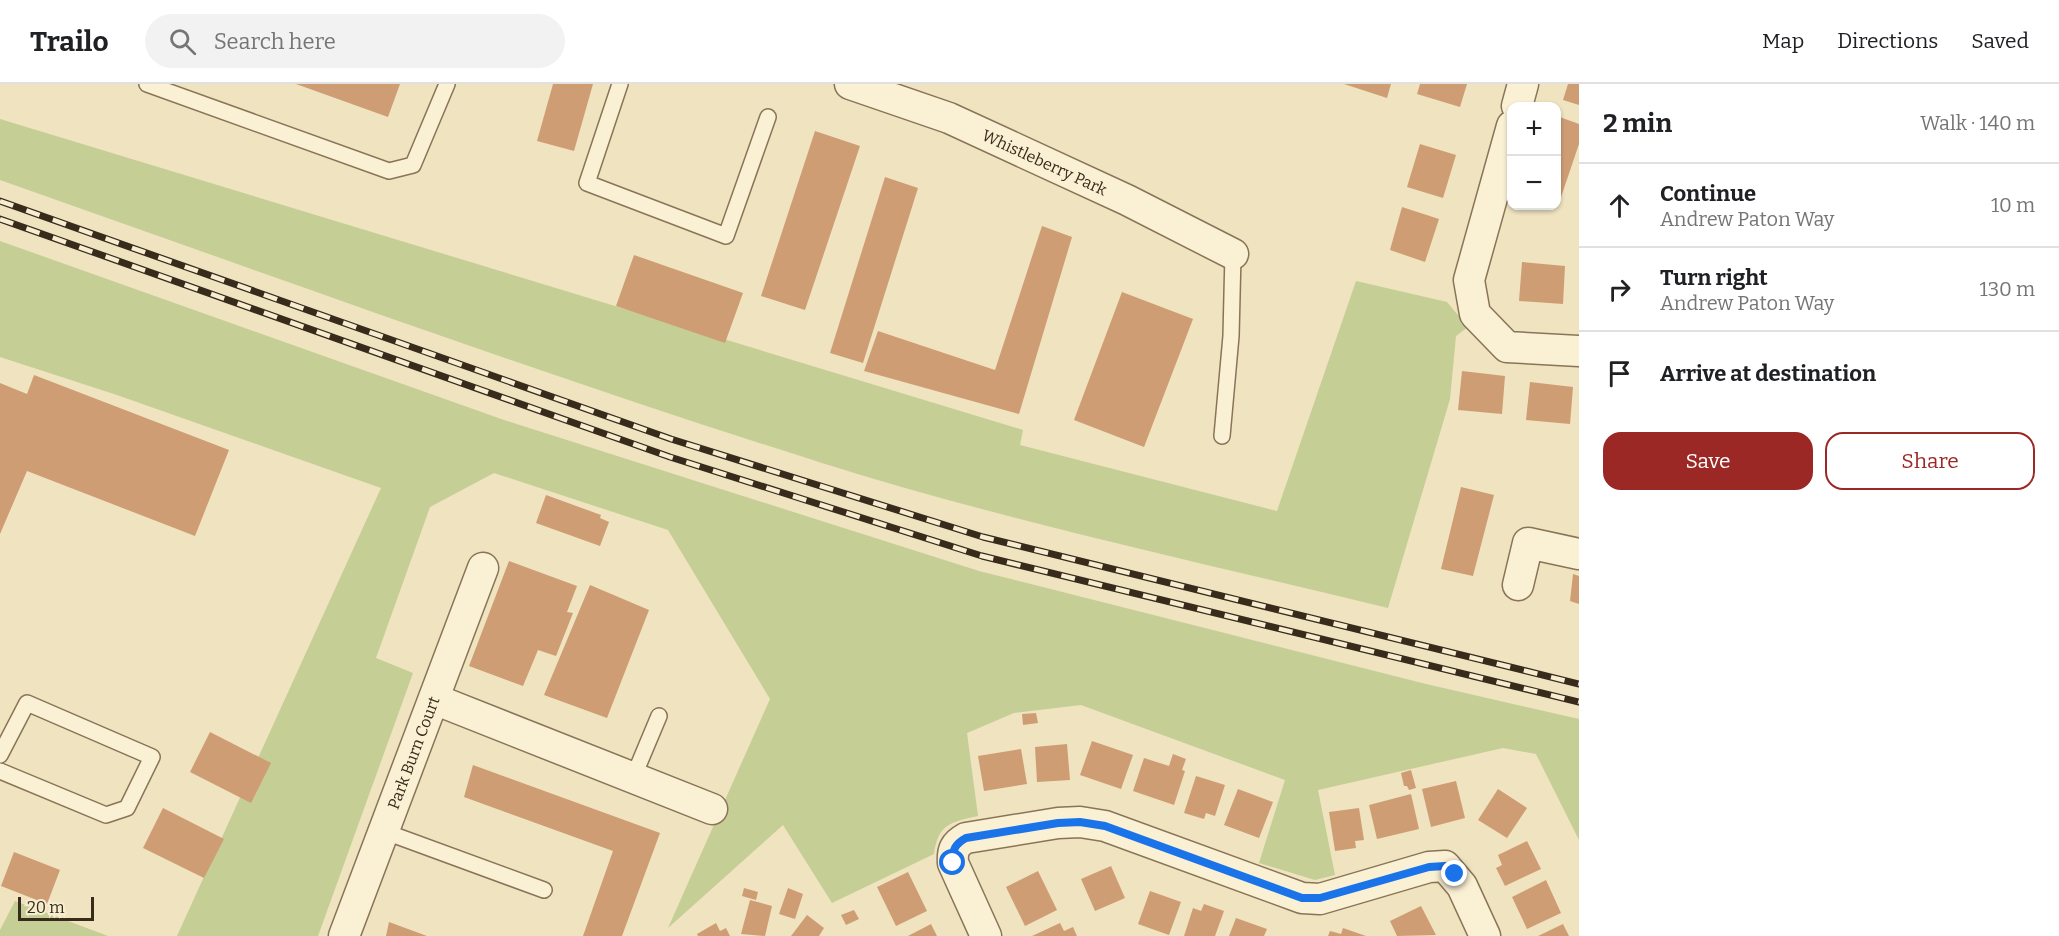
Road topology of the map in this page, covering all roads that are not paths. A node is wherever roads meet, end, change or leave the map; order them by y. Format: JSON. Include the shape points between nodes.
{"nodes":[{"id":1,"x":147,"y":84,"type":"edge"},
{"id":2,"x":447,"y":84,"type":"edge"},
{"id":3,"x":620,"y":84,"type":"edge"},
{"id":4,"x":850,"y":84,"type":"edge"},
{"id":5,"x":1523,"y":84,"type":"edge"},
{"id":6,"x":1518,"y":102,"type":"edge"},
{"id":7,"x":768,"y":117,"type":"dead end"},
{"id":8,"x":1507,"y":144,"type":"edge"},
{"id":9,"x":1233,"y":254,"type":"joint"},
{"id":10,"x":1579,"y":351,"type":"edge"},
{"id":11,"x":1222,"y":436,"type":"dead end"},
{"id":12,"x":1579,"y":554,"type":"edge"},
{"id":13,"x":483,"y":568,"type":"dead end"},
{"id":14,"x":1518,"y":585,"type":"dead end"},
{"id":15,"x":434,"y":699,"type":"junction"},
{"id":16,"x":659,"y":716,"type":"dead end"},
{"id":17,"x":0,"y":755,"type":"edge"},
{"id":18,"x":0,"y":771,"type":"edge"},
{"id":19,"x":633,"y":778,"type":"junction"},
{"id":20,"x":712,"y":809,"type":"dead end"},
{"id":21,"x":383,"y":831,"type":"junction"},
{"id":22,"x":544,"y":890,"type":"dead end"},
{"id":23,"x":344,"y":936,"type":"edge"},
{"id":24,"x":986,"y":936,"type":"edge"},
{"id":25,"x":1485,"y":936,"type":"edge"}],
"edges":[{"from":1,"to":2,"type":"lane","via":[[389,171],[413,165]]},
{"from":3,"to":7,"type":"lane","via":[[587,183],[726,236]]},
{"from":4,"to":9,"type":"street","name":"Whistleberry Park","via":[[949,118]]},
{"from":5,"to":6,"type":"street"},
{"from":8,"to":10,"type":"street","via":[[1469,280],[1474,314],[1507,347]]},
{"from":9,"to":11,"type":"lane"},
{"from":12,"to":14,"type":"street","via":[[1528,543]]},
{"from":13,"to":15,"type":"street","name":"Park Burn Court"},
{"from":15,"to":19,"type":"street"},
{"from":15,"to":21,"type":"street","name":"Park Burn Court"},
{"from":16,"to":19,"type":"lane"},
{"from":17,"to":18,"type":"lane","via":[[27,703],[152,757],[127,808],[106,815]]},
{"from":19,"to":20,"type":"street"},
{"from":21,"to":22,"type":"lane"},
{"from":21,"to":23,"type":"street","name":"Park Burn Court"},
{"from":24,"to":25,"type":"street","via":[[953,863],[952,852],[958,843],[966,838],[1080,822],[1105,826],[1302,898],[1320,898],[1445,866],[1462,886]]}]}
